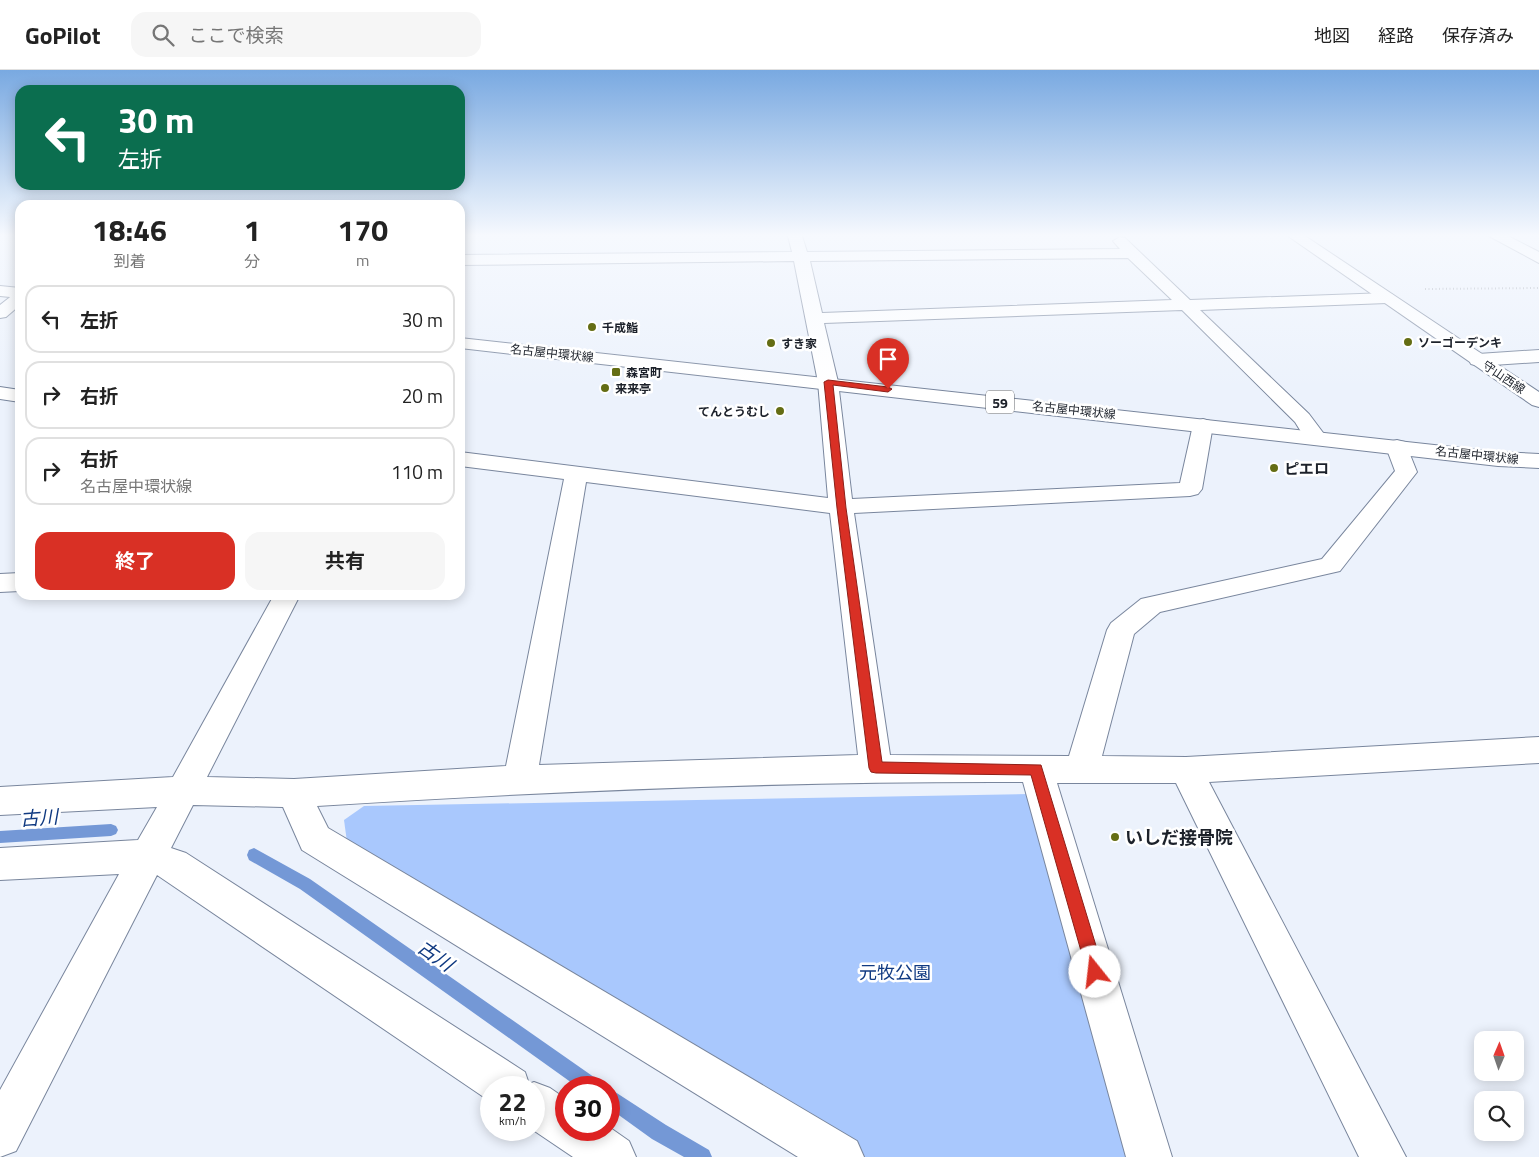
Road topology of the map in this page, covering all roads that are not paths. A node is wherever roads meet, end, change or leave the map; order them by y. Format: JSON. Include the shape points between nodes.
{"nodes":[{"id":1,"x":807,"y":287,"type":"edge"},
{"id":2,"x":1167,"y":287,"type":"edge"},
{"id":3,"x":1370,"y":287,"type":"edge"},
{"id":4,"x":0,"y":291,"type":"edge"},
{"id":5,"x":15,"y":292,"type":"edge"},
{"id":6,"x":1381,"y":294,"type":"junction"},
{"id":7,"x":15,"y":301,"type":"edge"},
{"id":8,"x":1186,"y":305,"type":"junction"},
{"id":9,"x":0,"y":313,"type":"edge"},
{"id":10,"x":814,"y":318,"type":"junction"},
{"id":11,"x":465,"y":344,"type":"edge"},
{"id":12,"x":1539,"y":356,"type":"edge"},
{"id":13,"x":1478,"y":360,"type":"junction"},
{"id":14,"x":828,"y":382,"type":"junction"},
{"id":15,"x":0,"y":393,"type":"edge"},
{"id":16,"x":15,"y":395,"type":"edge"},
{"id":17,"x":1539,"y":401,"type":"edge"},
{"id":18,"x":1203,"y":425,"type":"junction"},
{"id":19,"x":1316,"y":438,"type":"junction"},
{"id":20,"x":1397,"y":447,"type":"junction"},
{"id":21,"x":465,"y":460,"type":"edge"},
{"id":22,"x":1539,"y":461,"type":"edge"},
{"id":23,"x":576,"y":474,"type":"junction"},
{"id":24,"x":842,"y":508,"type":"junction"},
{"id":25,"x":15,"y":582,"type":"edge"},
{"id":26,"x":0,"y":583,"type":"edge"},
{"id":27,"x":285,"y":600,"type":"edge"},
{"id":28,"x":1539,"y":750,"type":"edge"},
{"id":29,"x":876,"y":768,"type":"junction"},
{"id":30,"x":1036,"y":769,"type":"junction"},
{"id":31,"x":1082,"y":769,"type":"junction"},
{"id":32,"x":1186,"y":770,"type":"junction"},
{"id":33,"x":520,"y":779,"type":"junction"},
{"id":34,"x":183,"y":791,"type":"junction"},
{"id":35,"x":294,"y":793,"type":"junction"},
{"id":36,"x":0,"y":801,"type":"edge"},
{"id":37,"x":148,"y":856,"type":"junction"},
{"id":38,"x":0,"y":864,"type":"edge"},
{"id":39,"x":491,"y":1076,"type":"edge"},
{"id":40,"x":0,"y":1134,"type":"edge"},
{"id":41,"x":589,"y":1141,"type":"edge"},
{"id":42,"x":613,"y":1157,"type":"edge"},
{"id":43,"x":841,"y":1157,"type":"edge"},
{"id":44,"x":1149,"y":1157,"type":"edge"},
{"id":45,"x":1383,"y":1157,"type":"edge"}],
"edges":[{"from":1,"to":10,"type":"street"},
{"from":2,"to":8,"type":"street"},
{"from":3,"to":6,"type":"street","name":"守山西線"},
{"from":4,"to":5,"type":"street"},
{"from":6,"to":8,"type":"street"},
{"from":6,"to":13,"type":"street","name":"守山西線"},
{"from":7,"to":9,"type":"street"},
{"from":8,"to":10,"type":"street"},
{"from":8,"to":19,"type":"street","via":[[1302,418]]},
{"from":10,"to":14,"type":"street"},
{"from":11,"to":14,"type":"street","name":"名古屋中環状線","number":"59"},
{"from":12,"to":13,"type":"street"},
{"from":13,"to":17,"type":"street","name":"守山西線"},
{"from":14,"to":18,"type":"street","name":"名古屋中環状線","number":"59"},
{"from":14,"to":24,"type":"street"},
{"from":15,"to":16,"type":"street"},
{"from":18,"to":19,"type":"street","name":"名古屋中環状線","number":"59"},
{"from":18,"to":24,"type":"street","via":[[1190,489]]},
{"from":19,"to":20,"type":"street","name":"名古屋中環状線","number":"59"},
{"from":20,"to":22,"type":"street","name":"名古屋中環状線","number":"59"},
{"from":20,"to":31,"type":"street","via":[[1406,472],[1331,565],[1151,605],[1121,630]]},
{"from":21,"to":23,"type":"street"},
{"from":23,"to":24,"type":"street"},
{"from":23,"to":33,"type":"street"},
{"from":24,"to":29,"type":"street"},
{"from":25,"to":26,"type":"street"},
{"from":27,"to":34,"type":"street"},
{"from":28,"to":32,"type":"street"},
{"from":29,"to":30,"type":"street"},
{"from":29,"to":33,"type":"street"},
{"from":30,"to":31,"type":"street"},
{"from":30,"to":44,"type":"street"},
{"from":31,"to":32,"type":"street"},
{"from":32,"to":45,"type":"street"},
{"from":33,"to":35,"type":"street"},
{"from":34,"to":35,"type":"street"},
{"from":34,"to":36,"type":"street"},
{"from":34,"to":37,"type":"street"},
{"from":35,"to":43,"type":"street","via":[[315,839]]},
{"from":37,"to":38,"type":"street"},
{"from":37,"to":39,"type":"street","via":[[173,865],[232,902]]},
{"from":37,"to":40,"type":"street"},
{"from":41,"to":42,"type":"street"}]}
